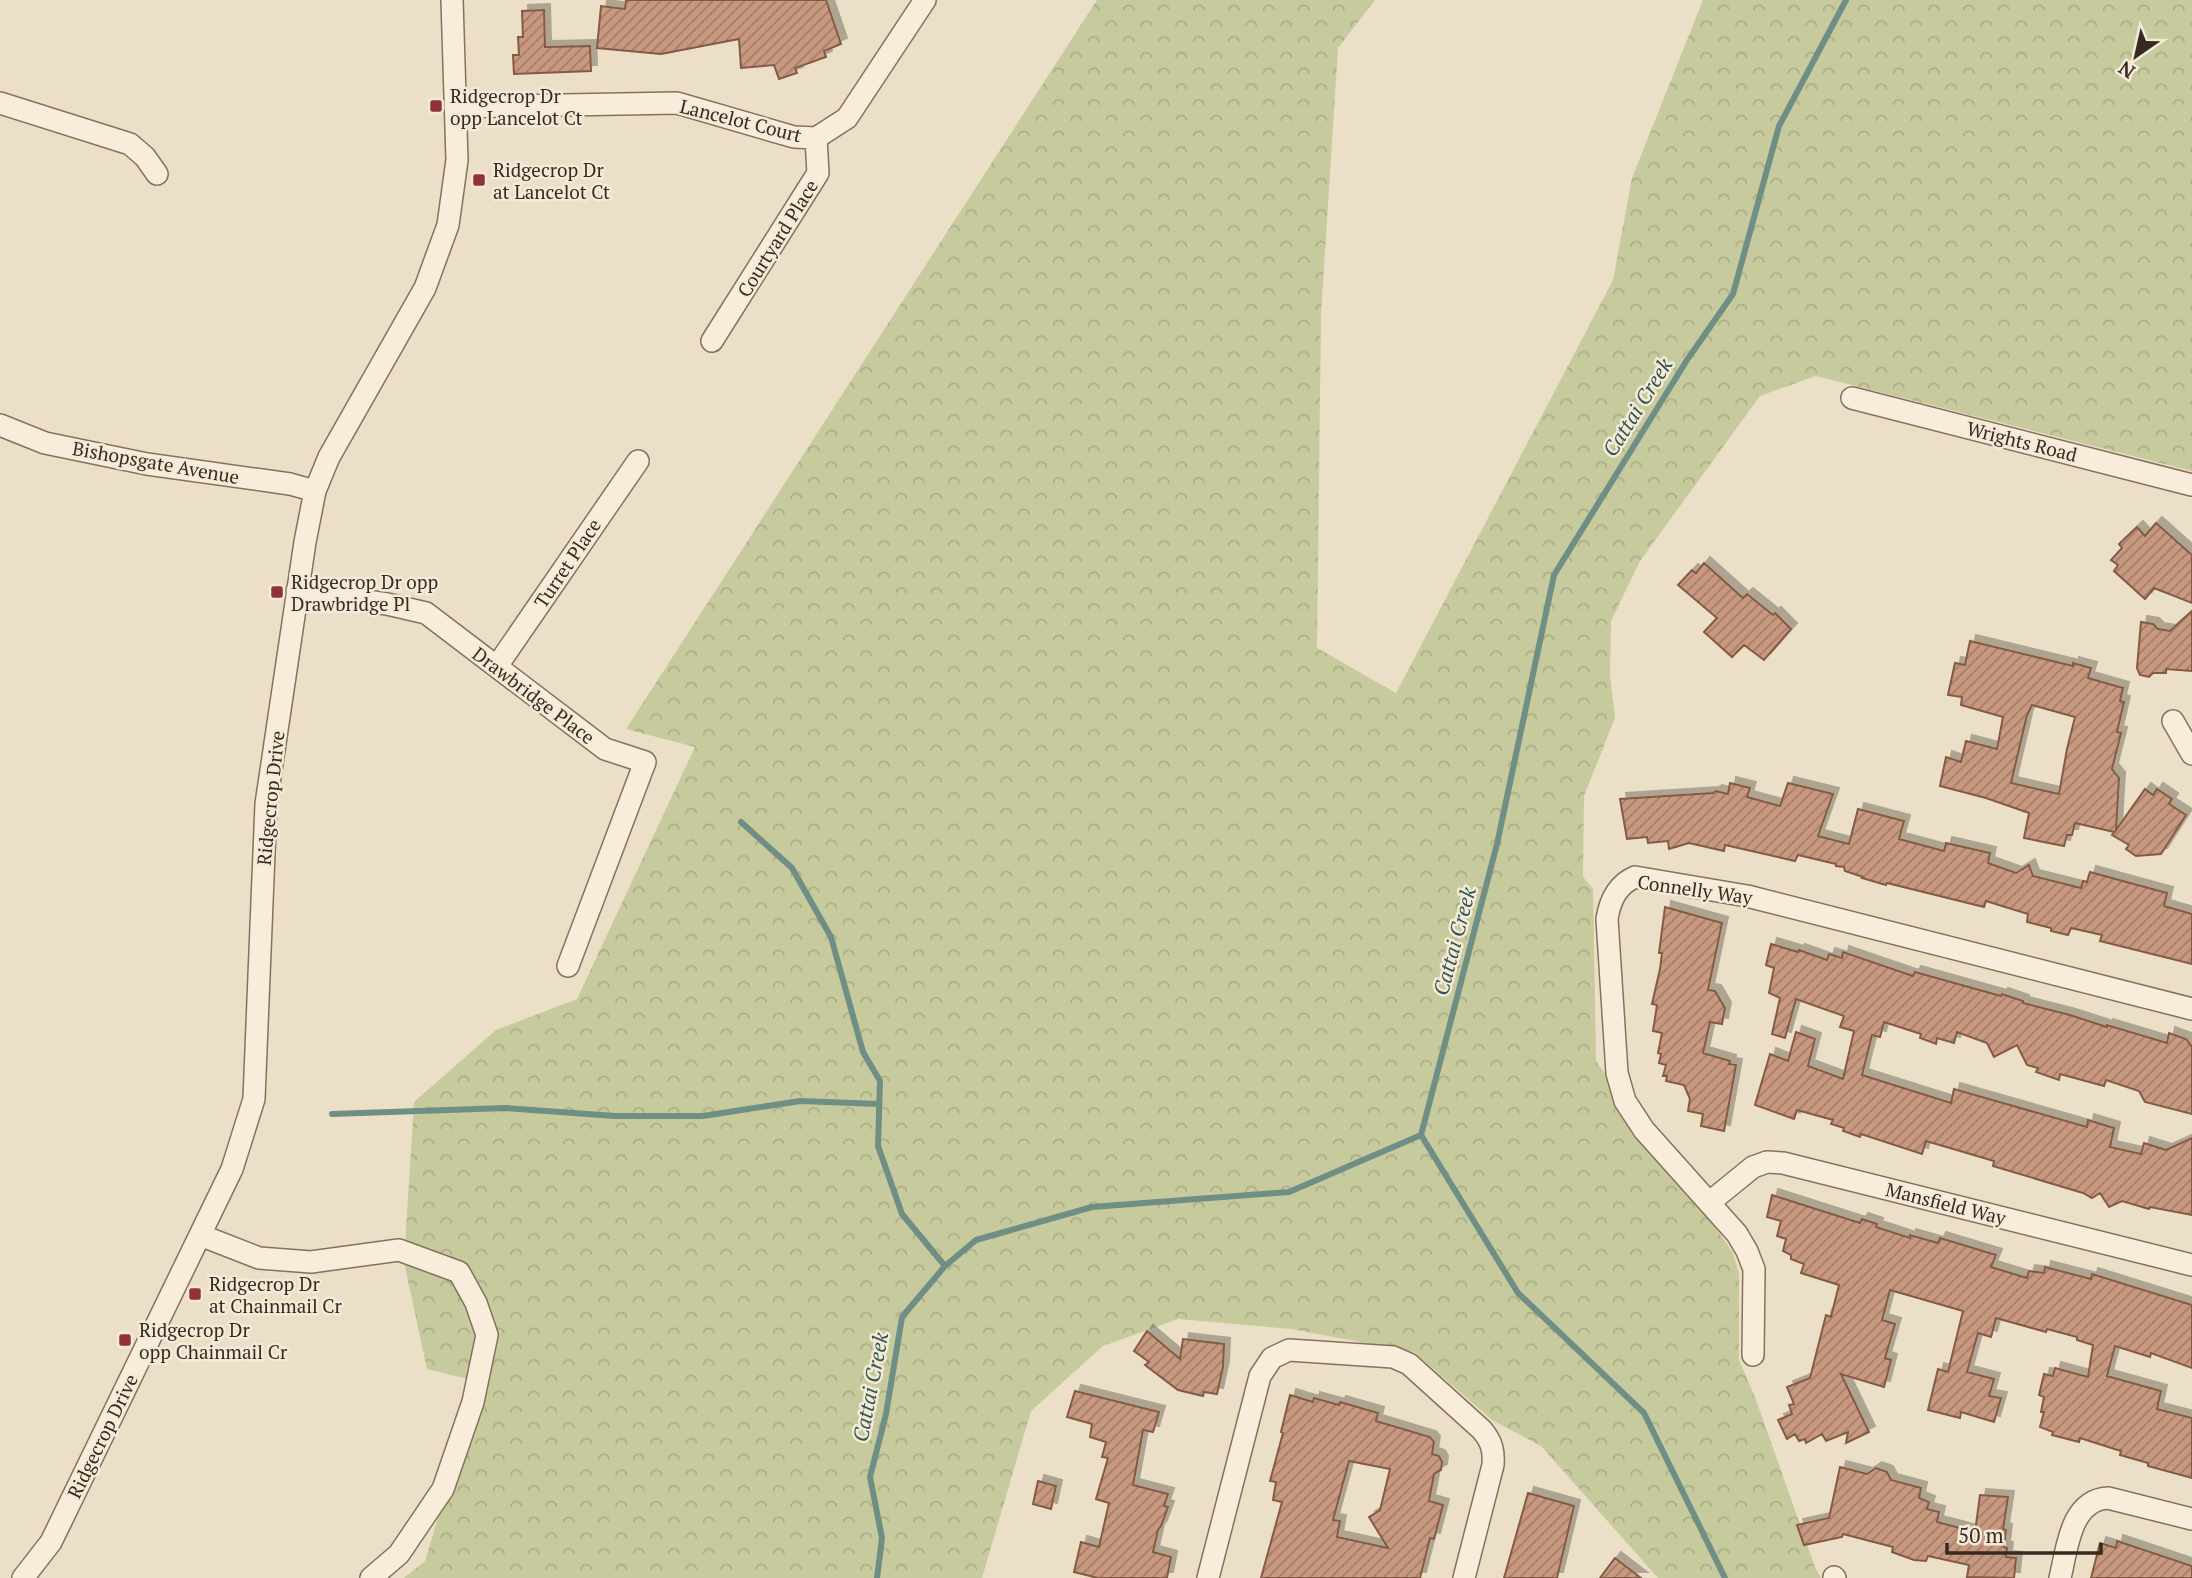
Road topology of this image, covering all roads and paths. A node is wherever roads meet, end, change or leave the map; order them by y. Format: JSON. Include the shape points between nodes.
{"nodes":[{"id":1,"x":452,"y":0,"type":"edge"},
{"id":2,"x":925,"y":0,"type":"edge"},
{"id":3,"x":0,"y":103,"type":"edge"},
{"id":4,"x":455,"y":107,"type":"junction"},
{"id":5,"x":816,"y":138,"type":"junction"},
{"id":6,"x":157,"y":174,"type":"dead end"},
{"id":7,"x":712,"y":341,"type":"dead end"},
{"id":8,"x":1852,"y":398,"type":"dead end"},
{"id":9,"x":0,"y":425,"type":"edge"},
{"id":10,"x":638,"y":461,"type":"dead end"},
{"id":11,"x":2192,"y":485,"type":"edge"},
{"id":12,"x":315,"y":491,"type":"junction"},
{"id":13,"x":297,"y":591,"type":"junction"},
{"id":14,"x":497,"y":666,"type":"junction"},
{"id":15,"x":2173,"y":722,"type":"dead end"},
{"id":16,"x":2192,"y":754,"type":"edge"},
{"id":17,"x":568,"y":966,"type":"dead end"},
{"id":18,"x":2192,"y":1009,"type":"edge"},
{"id":19,"x":1710,"y":1202,"type":"junction"},
{"id":20,"x":200,"y":1235,"type":"junction"},
{"id":21,"x":2192,"y":1265,"type":"edge"},
{"id":22,"x":1753,"y":1355,"type":"dead end"},
{"id":23,"x":2192,"y":1519,"type":"edge"},
{"id":24,"x":23,"y":1578,"type":"edge"},
{"id":25,"x":371,"y":1578,"type":"edge"},
{"id":26,"x":1208,"y":1578,"type":"edge"},
{"id":27,"x":1464,"y":1578,"type":"edge"},
{"id":28,"x":2060,"y":1578,"type":"edge"}],
"edges":[{"from":1,"to":4,"type":"street","name":"Ridgecrop Drive"},
{"from":2,"to":5,"type":"street","via":[[848,118]]},
{"from":3,"to":6,"type":"street","via":[[130,144]]},
{"from":4,"to":5,"type":"street","name":"Lancelot Court","via":[[677,103]]},
{"from":4,"to":12,"type":"street","name":"Ridgecrop Drive","via":[[457,160],[447,225],[425,288],[329,457]]},
{"from":5,"to":7,"type":"street","name":"Courtyard Place","via":[[818,173]]},
{"from":8,"to":11,"type":"street","name":"Wrights Road"},
{"from":9,"to":12,"type":"street","name":"Bishopsgate Avenue","via":[[45,443],[134,462]]},
{"from":10,"to":14,"type":"street","name":"Turret Place"},
{"from":12,"to":13,"type":"street","name":"Ridgecrop Drive"},
{"from":13,"to":14,"type":"street","name":"Drawbridge Place","via":[[426,613]]},
{"from":13,"to":20,"type":"street","name":"Ridgecrop Drive","via":[[266,804],[254,1099],[233,1169]]},
{"from":14,"to":17,"type":"street","name":"Drawbridge Place","via":[[605,749],[645,762]]},
{"from":15,"to":16,"type":"street"},
{"from":18,"to":19,"type":"street","name":"Connelly Way","via":[[1747,896],[1635,877],[1627,880],[1614,896],[1607,919],[1617,1073],[1625,1101],[1644,1130]]},
{"from":19,"to":21,"type":"street","name":"Mansfield Way","via":[[1753,1167],[1783,1163]]},
{"from":19,"to":22,"type":"street","name":"Connelly Way","via":[[1737,1234],[1754,1269]]},
{"from":20,"to":24,"type":"street","name":"Ridgecrop Drive","via":[[51,1542]]},
{"from":20,"to":25,"type":"street","via":[[259,1258],[285,1261],[399,1250],[459,1272],[476,1303],[487,1335],[473,1402],[443,1489],[399,1554]]},
{"from":23,"to":28,"type":"street","via":[[2108,1498],[2095,1500],[2076,1520]]},
{"from":26,"to":27,"type":"street","via":[[1260,1376],[1272,1358],[1289,1350],[1394,1357],[1409,1364],[1490,1440],[1493,1465]]}]}
